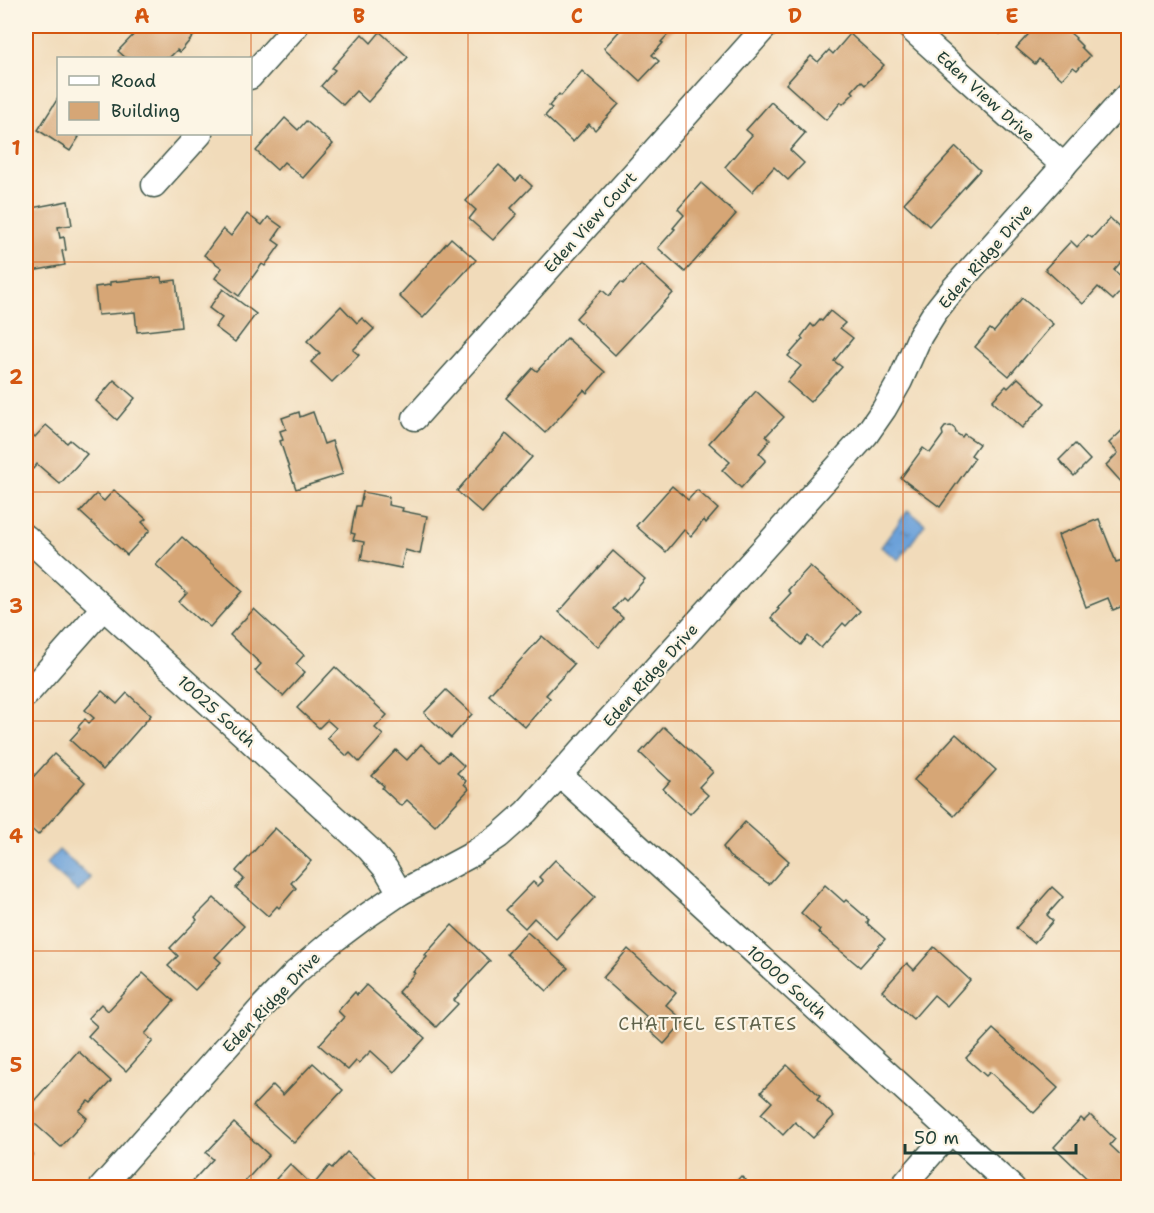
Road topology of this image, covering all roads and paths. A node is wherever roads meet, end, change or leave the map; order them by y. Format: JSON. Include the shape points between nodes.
{"nodes":[{"id":1,"x":296,"y":26,"type":"edge"},
{"id":2,"x":766,"y":26,"type":"edge"},
{"id":3,"x":908,"y":26,"type":"edge"},
{"id":4,"x":252,"y":75,"type":"edge"},
{"id":5,"x":1128,"y":94,"type":"edge"},
{"id":6,"x":199,"y":135,"type":"edge"},
{"id":7,"x":1064,"y":166,"type":"junction"},
{"id":8,"x":154,"y":185,"type":"dead end"},
{"id":9,"x":415,"y":418,"type":"dead end"},
{"id":10,"x":26,"y":537,"type":"edge"},
{"id":11,"x":103,"y":608,"type":"junction"},
{"id":12,"x":26,"y":695,"type":"edge"},
{"id":13,"x":560,"y":776,"type":"junction"},
{"id":14,"x":400,"y":893,"type":"junction"},
{"id":15,"x":951,"y":1131,"type":"junction"},
{"id":16,"x":101,"y":1188,"type":"edge"},
{"id":17,"x":901,"y":1188,"type":"edge"},
{"id":18,"x":1013,"y":1188,"type":"edge"}],
"edges":[{"from":1,"to":4,"type":"street"},
{"from":2,"to":9,"type":"street","name":"Eden View Court"},
{"from":3,"to":7,"type":"street","name":"Eden View Drive"},
{"from":5,"to":7,"type":"street","name":"Eden Ridge Drive"},
{"from":6,"to":8,"type":"street"},
{"from":7,"to":13,"type":"street","name":"Eden Ridge Drive","via":[[935,312],[885,409],[866,435]]},
{"from":10,"to":11,"type":"street","name":"10025 South"},
{"from":11,"to":12,"type":"street"},
{"from":11,"to":14,"type":"street","name":"10025 South","via":[[369,849]]},
{"from":13,"to":14,"type":"street","name":"Eden Ridge Drive","via":[[499,836]]},
{"from":13,"to":15,"type":"street","name":"10000 South"},
{"from":14,"to":16,"type":"street","name":"Eden Ridge Drive","via":[[296,973]]},
{"from":15,"to":17,"type":"street"},
{"from":15,"to":18,"type":"street","name":"10000 South"}]}
